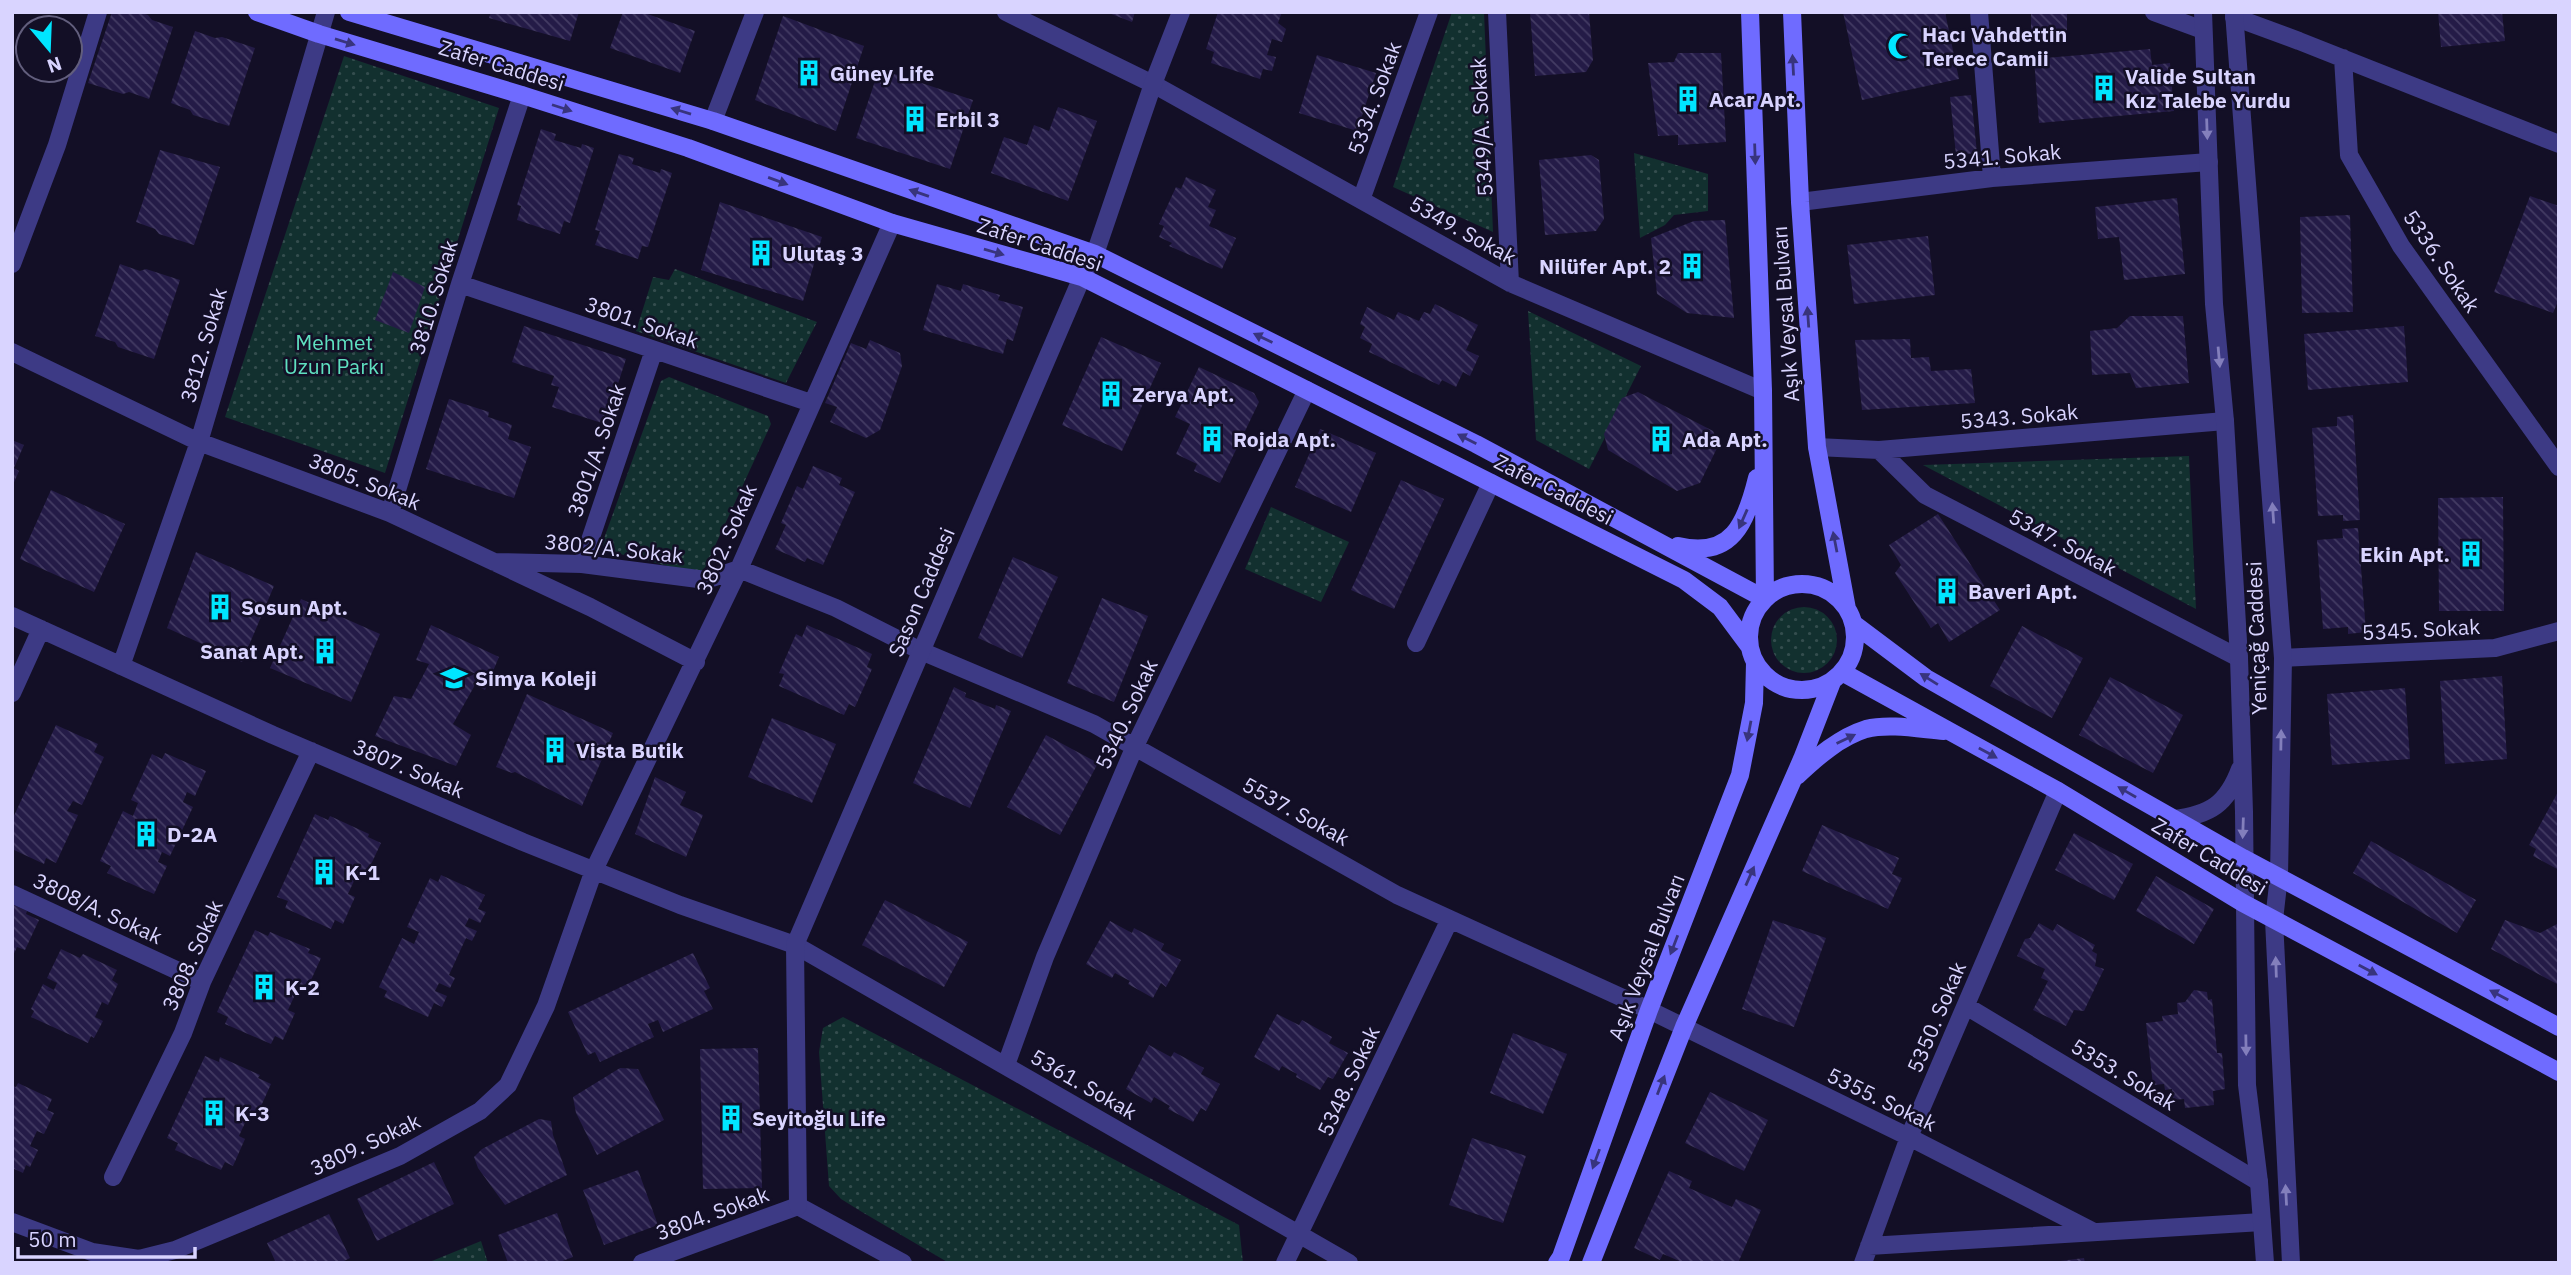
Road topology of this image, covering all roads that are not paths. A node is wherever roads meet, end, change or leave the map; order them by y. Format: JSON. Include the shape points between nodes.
{"nodes":[{"id":1,"x":97,"y":12,"type":"edge"},
{"id":2,"x":257,"y":12,"type":"edge"},
{"id":3,"x":326,"y":12,"type":"edge"},
{"id":4,"x":349,"y":12,"type":"edge"},
{"id":5,"x":755,"y":12,"type":"edge"},
{"id":6,"x":1006,"y":12,"type":"edge"},
{"id":7,"x":1181,"y":12,"type":"edge"},
{"id":8,"x":1429,"y":12,"type":"edge"},
{"id":9,"x":1497,"y":12,"type":"edge"},
{"id":10,"x":1750,"y":12,"type":"edge"},
{"id":11,"x":1792,"y":12,"type":"edge"},
{"id":12,"x":1979,"y":12,"type":"edge"},
{"id":13,"x":2154,"y":12,"type":"edge"},
{"id":14,"x":2234,"y":15,"type":"edge"},
{"id":15,"x":2203,"y":21,"type":"edge"},
{"id":16,"x":319,"y":34,"type":"junction"},
{"id":17,"x":2343,"y":58,"type":"junction"},
{"id":18,"x":1153,"y":84,"type":"junction"},
{"id":19,"x":522,"y":94,"type":"junction"},
{"id":20,"x":713,"y":121,"type":"junction"},
{"id":21,"x":2559,"y":144,"type":"edge"},
{"id":22,"x":2208,"y":162,"type":"junction"},
{"id":23,"x":1992,"y":178,"type":"junction"},
{"id":24,"x":1361,"y":200,"type":"junction"},
{"id":25,"x":1800,"y":202,"type":"junction"},
{"id":26,"x":892,"y":223,"type":"junction"},
{"id":27,"x":1095,"y":254,"type":"junction"},
{"id":28,"x":12,"y":264,"type":"edge"},
{"id":29,"x":1082,"y":277,"type":"junction"},
{"id":30,"x":1510,"y":283,"type":"junction"},
{"id":31,"x":460,"y":284,"type":"junction"},
{"id":32,"x":654,"y":350,"type":"junction"},
{"id":33,"x":12,"y":352,"type":"edge"},
{"id":34,"x":1307,"y":390,"type":"junction"},
{"id":35,"x":1763,"y":391,"type":"junction"},
{"id":36,"x":811,"y":403,"type":"junction"},
{"id":37,"x":2225,"y":421,"type":"junction"},
{"id":38,"x":199,"y":442,"type":"junction"},
{"id":39,"x":1817,"y":447,"type":"junction"},
{"id":40,"x":1879,"y":450,"type":"junction"},
{"id":41,"x":1763,"y":455,"type":"junction"},
{"id":42,"x":2559,"y":467,"type":"edge"},
{"id":43,"x":1491,"y":483,"type":"junction"},
{"id":44,"x":390,"y":513,"type":"junction"},
{"id":45,"x":1656,"y":540,"type":"junction"},
{"id":46,"x":494,"y":562,"type":"junction"},
{"id":47,"x":582,"y":564,"type":"junction"},
{"id":48,"x":739,"y":569,"type":"junction"},
{"id":49,"x":1765,"y":599,"type":"junction"},
{"id":50,"x":12,"y":616,"type":"edge"},
{"id":51,"x":1851,"y":617,"type":"junction"},
{"id":52,"x":41,"y":629,"type":"junction"},
{"id":53,"x":2559,"y":631,"type":"edge"},
{"id":54,"x":1416,"y":643,"type":"dead end"},
{"id":55,"x":1749,"y":646,"type":"junction"},
{"id":56,"x":921,"y":651,"type":"junction"},
{"id":57,"x":2239,"y":658,"type":"junction"},
{"id":58,"x":2283,"y":658,"type":"junction"},
{"id":59,"x":696,"y":662,"type":"junction"},
{"id":60,"x":1755,"y":663,"type":"junction"},
{"id":61,"x":121,"y":666,"type":"junction"},
{"id":62,"x":1837,"y":677,"type":"junction"},
{"id":63,"x":12,"y":693,"type":"edge"},
{"id":64,"x":1950,"y":731,"type":"junction"},
{"id":65,"x":1135,"y":746,"type":"junction"},
{"id":66,"x":310,"y":751,"type":"junction"},
{"id":67,"x":2242,"y":762,"type":"junction"},
{"id":68,"x":1793,"y":780,"type":"junction"},
{"id":69,"x":2057,"y":791,"type":"junction"},
{"id":70,"x":2174,"y":819,"type":"junction"},
{"id":71,"x":2243,"y":858,"type":"junction"},
{"id":72,"x":594,"y":870,"type":"junction"},
{"id":73,"x":2279,"y":876,"type":"junction"},
{"id":74,"x":12,"y":894,"type":"edge"},
{"id":75,"x":2243,"y":903,"type":"junction"},
{"id":76,"x":1450,"y":919,"type":"junction"},
{"id":77,"x":2274,"y":920,"type":"junction"},
{"id":78,"x":795,"y":945,"type":"junction"},
{"id":79,"x":202,"y":982,"type":"junction"},
{"id":80,"x":1966,"y":1006,"type":"junction"},
{"id":81,"x":1649,"y":1010,"type":"junction"},
{"id":82,"x":1684,"y":1027,"type":"junction"},
{"id":83,"x":2559,"y":1027,"type":"edge"},
{"id":84,"x":1006,"y":1065,"type":"junction"},
{"id":85,"x":2559,"y":1072,"type":"edge"},
{"id":86,"x":1909,"y":1138,"type":"junction"},
{"id":87,"x":113,"y":1177,"type":"dead end"},
{"id":88,"x":2259,"y":1182,"type":"junction"},
{"id":89,"x":798,"y":1206,"type":"junction"},
{"id":90,"x":12,"y":1222,"type":"edge"},
{"id":91,"x":2262,"y":1222,"type":"junction"},
{"id":92,"x":2094,"y":1232,"type":"junction"},
{"id":93,"x":1300,"y":1236,"type":"junction"},
{"id":94,"x":1866,"y":1254,"type":"edge"},
{"id":95,"x":154,"y":1259,"type":"edge"},
{"id":96,"x":642,"y":1263,"type":"edge"},
{"id":97,"x":903,"y":1263,"type":"edge"},
{"id":98,"x":1285,"y":1263,"type":"edge"},
{"id":99,"x":1349,"y":1263,"type":"edge"},
{"id":100,"x":1557,"y":1263,"type":"edge"},
{"id":101,"x":1591,"y":1263,"type":"edge"},
{"id":102,"x":2265,"y":1263,"type":"edge"},
{"id":103,"x":2291,"y":1263,"type":"edge"}],
"edges":[{"from":1,"to":28,"type":"street","via":[[57,145]]},
{"from":2,"to":16,"type":"main road","name":"Zafer Caddesi"},
{"from":3,"to":16,"type":"street","name":"3812. Sokak"},
{"from":20,"to":4,"type":"main road","one_way":true},
{"from":5,"to":20,"type":"street"},
{"from":6,"to":18,"type":"street","name":"5349. Sokak"},
{"from":7,"to":18,"type":"street","name":"Sason Caddesi"},
{"from":8,"to":24,"type":"street","name":"5334. Sokak"},
{"from":9,"to":30,"type":"street","name":"5349/A. Sokak"},
{"from":10,"to":35,"type":"main road","name":"Aşık Veysal Bulvarı","one_way":true},
{"from":25,"to":11,"type":"main road","name":"Aşık Veysal Bulvarı","one_way":true},
{"from":12,"to":23,"type":"street"},
{"from":13,"to":15,"type":"street"},
{"from":14,"to":17,"type":"street"},
{"from":58,"to":14,"type":"street","name":"Yeniçağ Caddesi","one_way":true},
{"from":15,"to":22,"type":"street","name":"Yeniçağ Caddesi","one_way":true},
{"from":16,"to":19,"type":"main road","name":"Zafer Caddesi","one_way":true},
{"from":16,"to":38,"type":"street","name":"3812. Sokak"},
{"from":17,"to":21,"type":"street"},
{"from":17,"to":42,"type":"street","name":"5336. Sokak","via":[[2349,155],[2401,246]]},
{"from":18,"to":24,"type":"street","name":"5349. Sokak"},
{"from":18,"to":27,"type":"street","name":"Sason Caddesi"},
{"from":19,"to":26,"type":"main road","name":"Zafer Caddesi","one_way":true,"via":[[688,148]]},
{"from":19,"to":31,"type":"street","name":"3810. Sokak"},
{"from":27,"to":20,"type":"main road","one_way":true},
{"from":22,"to":23,"type":"street","name":"5341. Sokak"},
{"from":22,"to":37,"type":"street","name":"Yeniçağ Caddesi","one_way":true},
{"from":23,"to":25,"type":"street","name":"5341. Sokak"},
{"from":24,"to":30,"type":"street","name":"5349. Sokak"},
{"from":39,"to":25,"type":"main road","name":"Aşık Veysal Bulvarı","one_way":true},
{"from":26,"to":29,"type":"main road","name":"Zafer Caddesi","one_way":true},
{"from":26,"to":36,"type":"street","name":"3802. Sokak"},
{"from":27,"to":29,"type":"street","name":"Sason Caddesi"},
{"from":45,"to":27,"type":"main road","one_way":true,"via":[[1476,444]]},
{"from":29,"to":34,"type":"main road","name":"Zafer Caddesi"},
{"from":29,"to":56,"type":"street","name":"Sason Caddesi"},
{"from":30,"to":35,"type":"street","name":"5349. Sokak"},
{"from":31,"to":32,"type":"street","name":"3801. Sokak"},
{"from":31,"to":44,"type":"street","name":"3810. Sokak"},
{"from":32,"to":36,"type":"street","name":"3801. Sokak"},
{"from":32,"to":47,"type":"street","name":"3801/A. Sokak"},
{"from":33,"to":38,"type":"street","name":"3805. Sokak"},
{"from":34,"to":43,"type":"main road","name":"Zafer Caddesi"},
{"from":34,"to":65,"type":"street","name":"5340. Sokak"},
{"from":35,"to":41,"type":"main road","name":"Aşık Veysal Bulvarı"},
{"from":36,"to":48,"type":"street","name":"3802. Sokak"},
{"from":37,"to":40,"type":"street","name":"5343. Sokak"},
{"from":37,"to":57,"type":"street","name":"Yeniçağ Caddesi"},
{"from":38,"to":44,"type":"street","name":"3805. Sokak"},
{"from":38,"to":61,"type":"street","name":"3812. Sokak"},
{"from":39,"to":40,"type":"street","name":"5343. Sokak"},
{"from":51,"to":39,"type":"main road","name":"Aşık Veysal Bulvarı","one_way":true},
{"from":40,"to":57,"type":"street","name":"5347. Sokak","via":[[1925,495]]},
{"from":41,"to":45,"type":"main road","one_way":true,"via":[[1752,499],[1731,538],[1698,551]]},
{"from":41,"to":49,"type":"main road","name":"Aşık Veysal Bulvarı"},
{"from":43,"to":54,"type":"street"},
{"from":43,"to":55,"type":"main road","name":"Zafer Caddesi","via":[[1684,580],[1720,607]]},
{"from":44,"to":46,"type":"street","name":"3805. Sokak"},
{"from":45,"to":49,"type":"main road"},
{"from":46,"to":47,"type":"street","name":"3802/A. Sokak"},
{"from":46,"to":59,"type":"street","name":"3805. Sokak"},
{"from":47,"to":48,"type":"street","name":"3802/A. Sokak","via":[[706,580]]},
{"from":48,"to":56,"type":"street","via":[[835,608]]},
{"from":48,"to":59,"type":"street","name":"3802. Sokak"},
{"from":49,"to":51,"type":"main road","via":[[1793,585],[1824,588]]},
{"from":49,"to":55,"type":"main road","via":[[1749,627]]},
{"from":50,"to":52,"type":"street","name":"3807. Sokak"},
{"from":51,"to":62,"type":"main road","via":[[1853,649]]},
{"from":70,"to":51,"type":"main road","name":"Zafer Caddesi","one_way":true,"via":[[1926,678]]},
{"from":52,"to":61,"type":"street","name":"3807. Sokak"},
{"from":52,"to":63,"type":"street"},
{"from":53,"to":58,"type":"street","name":"5345. Sokak","via":[[2495,648]]},
{"from":55,"to":60,"type":"main road"},
{"from":56,"to":65,"type":"street","name":"5537. Sokak","via":[[1094,723]]},
{"from":56,"to":78,"type":"street","name":"Sason Caddesi"},
{"from":57,"to":67,"type":"street","name":"Yeniçağ Caddesi"},
{"from":73,"to":58,"type":"street","name":"Yeniçağ Caddesi","one_way":true},
{"from":59,"to":72,"type":"street","name":"3802. Sokak"},
{"from":60,"to":62,"type":"main road","via":[[1766,677],[1798,691],[1816,689]]},
{"from":60,"to":81,"type":"main road","name":"Aşık Veysal Bulvarı","one_way":true,"via":[[1754,703],[1740,775]]},
{"from":61,"to":66,"type":"street","name":"3807. Sokak"},
{"from":62,"to":64,"type":"main road","name":"Zafer Caddesi"},
{"from":62,"to":68,"type":"main road"},
{"from":68,"to":64,"type":"main road","one_way":true,"via":[[1816,757],[1867,729]]},
{"from":64,"to":69,"type":"main road","name":"Zafer Caddesi","one_way":true},
{"from":65,"to":76,"type":"street","name":"5537. Sokak","via":[[1397,895]]},
{"from":65,"to":84,"type":"street","name":"5340. Sokak","via":[[1045,957]]},
{"from":66,"to":72,"type":"street","name":"3807. Sokak"},
{"from":66,"to":79,"type":"street","name":"3808. Sokak"},
{"from":67,"to":70,"type":"street","via":[[2233,788],[2222,801],[2194,817]]},
{"from":67,"to":71,"type":"street","name":"Yeniçağ Caddesi","one_way":true},
{"from":82,"to":68,"type":"main road","one_way":true},
{"from":69,"to":75,"type":"main road","name":"Zafer Caddesi"},
{"from":69,"to":80,"type":"street","name":"5350. Sokak"},
{"from":70,"to":71,"type":"main road","name":"Zafer Caddesi"},
{"from":71,"to":73,"type":"main road","name":"Zafer Caddesi"},
{"from":71,"to":75,"type":"street","name":"Yeniçağ Caddesi"},
{"from":72,"to":78,"type":"street","name":"3807. Sokak"},
{"from":72,"to":95,"type":"street","name":"3809. Sokak","via":[[546,1006],[508,1085],[480,1111],[400,1156]]},
{"from":73,"to":77,"type":"street","name":"Yeniçağ Caddesi"},
{"from":83,"to":73,"type":"main road","name":"Zafer Caddesi","one_way":true},
{"from":74,"to":79,"type":"street","name":"3808/A. Sokak"},
{"from":75,"to":77,"type":"main road","name":"Zafer Caddesi"},
{"from":75,"to":88,"type":"street","name":"Yeniçağ Caddesi","one_way":true,"via":[[2247,1084]]},
{"from":76,"to":81,"type":"street","name":"5537. Sokak"},
{"from":76,"to":93,"type":"street","name":"5348. Sokak"},
{"from":77,"to":85,"type":"main road","name":"Zafer Caddesi","one_way":true},
{"from":103,"to":77,"type":"street","name":"Yeniçağ Caddesi","one_way":true},
{"from":78,"to":84,"type":"street","name":"5361. Sokak"},
{"from":78,"to":89,"type":"street","name":"Sason Caddesi"},
{"from":79,"to":87,"type":"street","name":"3808. Sokak","via":[[183,1033]]},
{"from":80,"to":86,"type":"street","name":"5350. Sokak"},
{"from":80,"to":88,"type":"street","name":"5353. Sokak"},
{"from":81,"to":82,"type":"street","name":"5355. Sokak"},
{"from":81,"to":100,"type":"main road","name":"Aşık Veysal Bulvarı","one_way":true},
{"from":82,"to":86,"type":"street","name":"5355. Sokak"},
{"from":101,"to":82,"type":"main road","one_way":true},
{"from":84,"to":93,"type":"street","name":"5361. Sokak"},
{"from":86,"to":92,"type":"street","name":"5355. Sokak"},
{"from":86,"to":94,"type":"street","name":"5350. Sokak"},
{"from":88,"to":91,"type":"street","name":"Yeniçağ Caddesi"},
{"from":89,"to":96,"type":"street","name":"3804. Sokak"},
{"from":89,"to":97,"type":"street"},
{"from":90,"to":95,"type":"street","name":"3809. Sokak","via":[[92,1252]]},
{"from":91,"to":92,"type":"street"},
{"from":91,"to":102,"type":"street","name":"Yeniçağ Caddesi"},
{"from":92,"to":94,"type":"street"},
{"from":93,"to":98,"type":"street","name":"5348. Sokak"},
{"from":93,"to":99,"type":"street","name":"5361. Sokak"}]}
